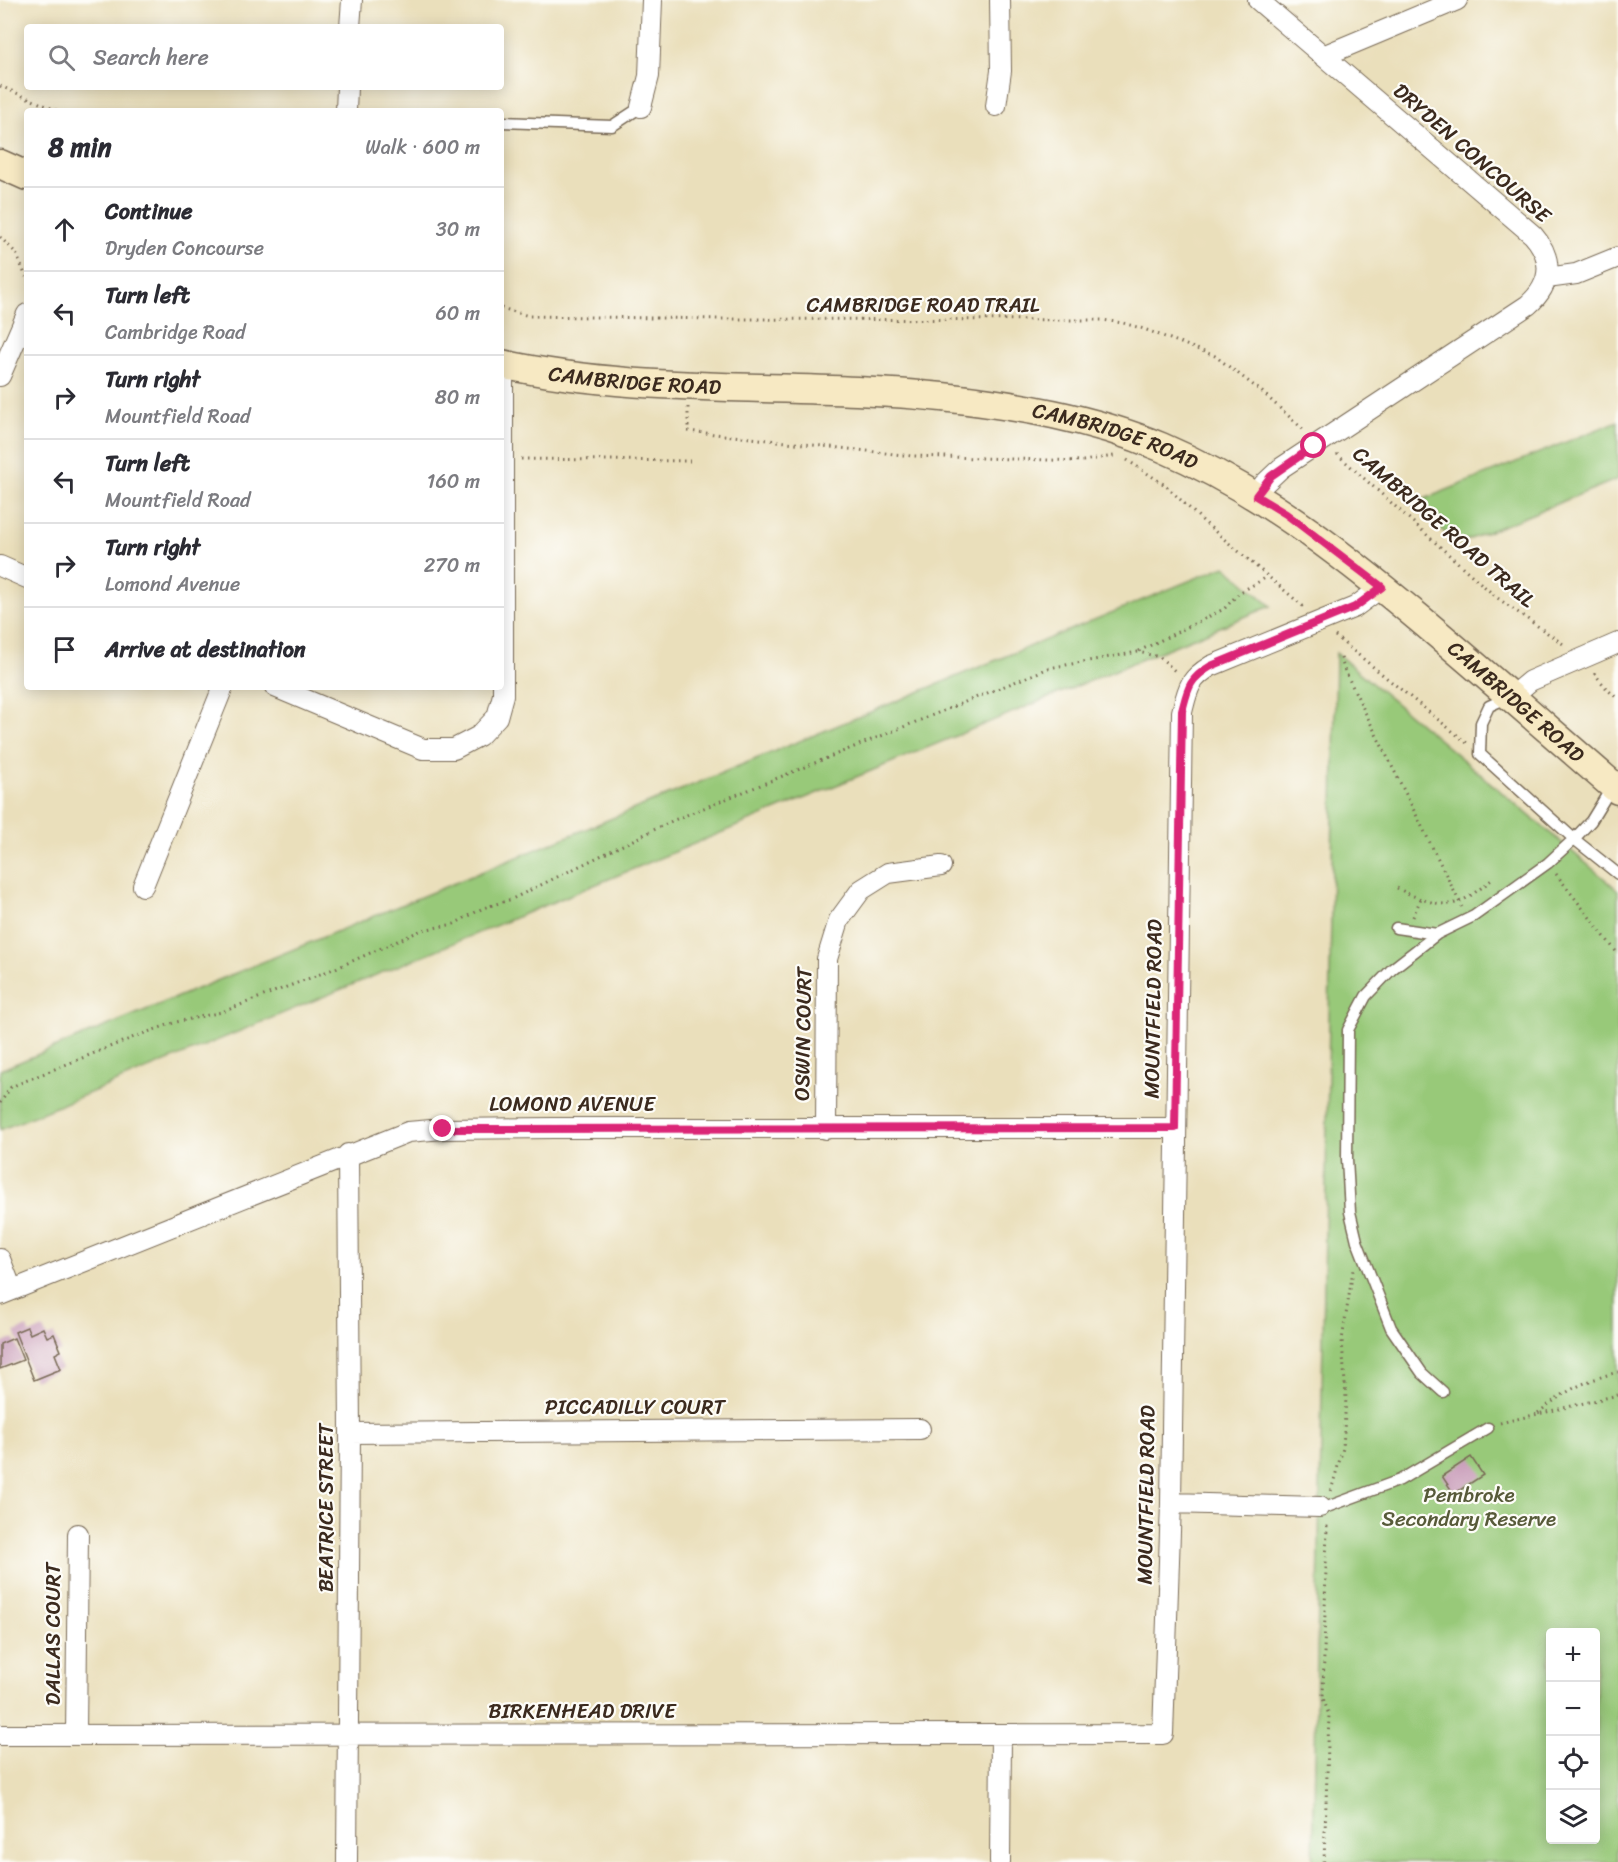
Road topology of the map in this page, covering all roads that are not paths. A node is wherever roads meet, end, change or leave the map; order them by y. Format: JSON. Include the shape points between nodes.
{"nodes":[{"id":1,"x":352,"y":0,"type":"edge"},
{"id":2,"x":652,"y":0,"type":"edge"},
{"id":3,"x":1000,"y":0,"type":"edge"},
{"id":4,"x":1258,"y":0,"type":"edge"},
{"id":5,"x":1457,"y":0,"type":"edge"},
{"id":6,"x":350,"y":24,"type":"edge"},
{"id":7,"x":1323,"y":56,"type":"junction"},
{"id":8,"x":347,"y":90,"type":"edge"},
{"id":9,"x":996,"y":106,"type":"dead end"},
{"id":10,"x":642,"y":107,"type":"joint"},
{"id":11,"x":346,"y":108,"type":"edge"},
{"id":12,"x":504,"y":122,"type":"edge"},
{"id":13,"x":0,"y":164,"type":"edge"},
{"id":14,"x":24,"y":175,"type":"edge"},
{"id":15,"x":1618,"y":257,"type":"edge"},
{"id":16,"x":1547,"y":278,"type":"junction"},
{"id":17,"x":24,"y":322,"type":"edge"},
{"id":18,"x":504,"y":364,"type":"edge"},
{"id":19,"x":0,"y":376,"type":"edge"},
{"id":20,"x":1256,"y":496,"type":"junction"},
{"id":21,"x":0,"y":566,"type":"edge"},
{"id":22,"x":24,"y":577,"type":"edge"},
{"id":23,"x":1382,"y":587,"type":"junction"},
{"id":24,"x":1618,"y":643,"type":"edge"},
{"id":25,"x":222,"y":690,"type":"edge"},
{"id":26,"x":282,"y":690,"type":"edge"},
{"id":27,"x":503,"y":690,"type":"edge"},
{"id":28,"x":1512,"y":696,"type":"junction"},
{"id":29,"x":1615,"y":788,"type":"edge"},
{"id":30,"x":1574,"y":839,"type":"junction"},
{"id":31,"x":941,"y":866,"type":"dead end"},
{"id":32,"x":1618,"y":874,"type":"edge"},
{"id":33,"x":143,"y":886,"type":"dead end"},
{"id":34,"x":1396,"y":928,"type":"dead end"},
{"id":35,"x":1437,"y":934,"type":"junction"},
{"id":36,"x":1175,"y":1128,"type":"junction"},
{"id":37,"x":826,"y":1129,"type":"junction"},
{"id":38,"x":348,"y":1154,"type":"junction"},
{"id":39,"x":0,"y":1259,"type":"edge"},
{"id":40,"x":6,"y":1292,"type":"edge"},
{"id":41,"x":1443,"y":1392,"type":"dead end"},
{"id":42,"x":1488,"y":1428,"type":"road end"},
{"id":43,"x":920,"y":1429,"type":"dead end"},
{"id":44,"x":350,"y":1433,"type":"junction"},
{"id":45,"x":1170,"y":1503,"type":"junction"},
{"id":46,"x":1324,"y":1507,"type":"joint"},
{"id":47,"x":78,"y":1534,"type":"dead end"},
{"id":48,"x":1163,"y":1734,"type":"joint"},
{"id":49,"x":76,"y":1735,"type":"junction"},
{"id":50,"x":348,"y":1735,"type":"junction"},
{"id":51,"x":1001,"y":1735,"type":"junction"},
{"id":52,"x":0,"y":1736,"type":"edge"},
{"id":53,"x":347,"y":1862,"type":"edge"},
{"id":54,"x":1000,"y":1862,"type":"edge"}],
"edges":[{"from":1,"to":6,"type":"street"},
{"from":2,"to":10,"type":"street","via":[[649,76]]},
{"from":3,"to":9,"type":"street","via":[[1001,71]]},
{"from":4,"to":7,"type":"street","name":"DRYDEN CONCOURSE"},
{"from":5,"to":7,"type":"street"},
{"from":7,"to":16,"type":"street","name":"DRYDEN CONCOURSE","via":[[1533,235],[1546,256]]},
{"from":8,"to":11,"type":"street"},
{"from":10,"to":12,"type":"lane","via":[[612,126]]},
{"from":13,"to":14,"type":"main road"},
{"from":15,"to":16,"type":"street","via":[[1576,274]]},
{"from":16,"to":20,"type":"street","via":[[1543,290],[1528,305],[1281,468]]},
{"from":17,"to":19,"type":"street"},
{"from":18,"to":20,"type":"main road","name":"CAMBRIDGE ROAD","via":[[563,376],[937,397],[996,404],[1104,427],[1159,447]]},
{"from":20,"to":23,"type":"main road","name":"CAMBRIDGE ROAD"},
{"from":21,"to":22,"type":"street"},
{"from":23,"to":28,"type":"main road","name":"CAMBRIDGE ROAD"},
{"from":23,"to":36,"type":"street","name":"MOUNTFIELD ROAD","via":[[1355,607],[1211,666],[1197,674],[1189,685],[1182,711]]},
{"from":24,"to":28,"type":"street","via":[[1530,681]]},
{"from":25,"to":33,"type":"street"},
{"from":26,"to":27,"type":"street","via":[[423,749],[454,748],[479,736],[497,717]]},
{"from":28,"to":29,"type":"main road","name":"CAMBRIDGE ROAD"},
{"from":28,"to":30,"type":"lane","via":[[1489,706],[1481,723],[1480,754]]},
{"from":29,"to":30,"type":"lane"},
{"from":30,"to":32,"type":"lane"},
{"from":30,"to":35,"type":"lane","via":[[1548,863],[1468,919]]},
{"from":31,"to":37,"type":"street","name":"OSWIN COURT","via":[[888,873],[861,890],[839,920],[827,959]]},
{"from":34,"to":35,"type":"lane"},
{"from":35,"to":41,"type":"lane","via":[[1392,969],[1366,996],[1348,1030],[1347,1159],[1350,1212],[1357,1241],[1391,1328],[1422,1373]]},
{"from":36,"to":37,"type":"street","name":"LOMOND AVENUE"},
{"from":36,"to":45,"type":"street","name":"MOUNTFIELD ROAD"},
{"from":37,"to":38,"type":"street","name":"LOMOND AVENUE","via":[[443,1129],[408,1132]]},
{"from":38,"to":40,"type":"street","name":"LOMOND AVENUE"},
{"from":38,"to":44,"type":"street","name":"BEATRICE STREET"},
{"from":39,"to":40,"type":"street"},
{"from":42,"to":46,"type":"lane","via":[[1400,1480]]},
{"from":43,"to":44,"type":"street","name":"PICCADILLY COURT"},
{"from":44,"to":50,"type":"street","name":"BEATRICE STREET"},
{"from":45,"to":46,"type":"street"},
{"from":45,"to":48,"type":"street","name":"MOUNTFIELD ROAD"},
{"from":47,"to":49,"type":"street","name":"DALLAS COURT"},
{"from":48,"to":51,"type":"street","name":"BIRKENHEAD DRIVE"},
{"from":49,"to":50,"type":"street","name":"BIRKENHEAD DRIVE"},
{"from":49,"to":52,"type":"street","name":"BIRKENHEAD DRIVE"},
{"from":50,"to":51,"type":"street","name":"BIRKENHEAD DRIVE"},
{"from":50,"to":53,"type":"street","name":"BEATRICE STREET"},
{"from":51,"to":54,"type":"street"}]}
